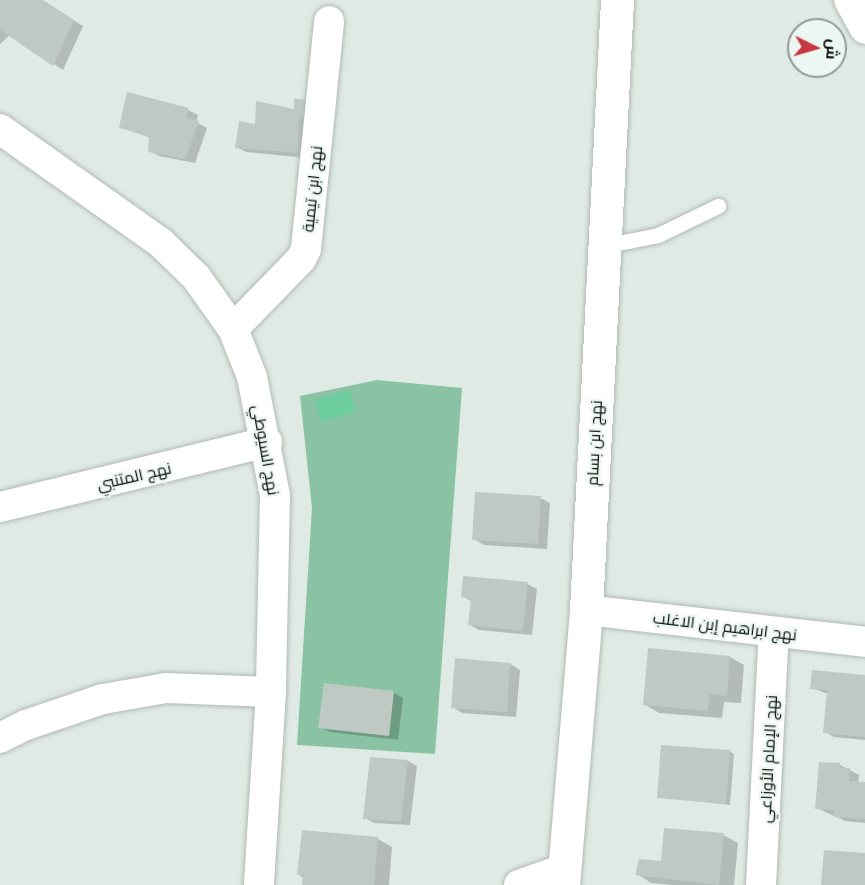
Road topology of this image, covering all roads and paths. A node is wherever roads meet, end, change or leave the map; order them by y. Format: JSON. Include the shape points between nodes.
{"nodes":[{"id":1,"x":617,"y":0,"type":"edge"},
{"id":2,"x":849,"y":0,"type":"edge"},
{"id":3,"x":329,"y":21,"type":"dead end"},
{"id":4,"x":865,"y":29,"type":"edge"},
{"id":5,"x":0,"y":129,"type":"edge"},
{"id":6,"x":718,"y":206,"type":"dead end"},
{"id":7,"x":603,"y":246,"type":"junction"},
{"id":8,"x":233,"y":329,"type":"junction"},
{"id":9,"x":267,"y":442,"type":"junction"},
{"id":10,"x":1,"y":505,"type":"edge"},
{"id":11,"x":585,"y":610,"type":"junction"},
{"id":12,"x":774,"y":632,"type":"junction"},
{"id":13,"x":865,"y":642,"type":"edge"},
{"id":14,"x":271,"y":692,"type":"junction"},
{"id":15,"x":0,"y":738,"type":"edge"},
{"id":16,"x":563,"y":877,"type":"edge"},
{"id":17,"x":259,"y":885,"type":"edge"},
{"id":18,"x":519,"y":885,"type":"edge"},
{"id":19,"x":761,"y":885,"type":"edge"}],
"edges":[{"from":1,"to":7,"type":"street","name":"نهج ابن بسام"},
{"from":2,"to":4,"type":"street"},
{"from":3,"to":8,"type":"street","name":"نهج ابن تيمية","via":[[306,249],[301,259]]},
{"from":5,"to":8,"type":"street","name":"نهج السيوطي","via":[[161,243],[196,277]]},
{"from":6,"to":7,"type":"lane","via":[[657,235]]},
{"from":7,"to":11,"type":"street","name":"نهج ابن بسام"},
{"from":8,"to":9,"type":"street","name":"نهج السيوطي","via":[[252,377]]},
{"from":9,"to":10,"type":"street","name":"نهج المتنبي"},
{"from":9,"to":14,"type":"street","name":"نهج السيوطي","via":[[275,495]]},
{"from":11,"to":12,"type":"street","name":"نهج ابراهيم إبن الاغلب"},
{"from":11,"to":16,"type":"street","name":"نهج ابن بسام"},
{"from":12,"to":13,"type":"street","name":"نهج ابراهيم إبن الاغلب"},
{"from":12,"to":19,"type":"street","name":"نهج الإمام الأوزاعي"},
{"from":14,"to":15,"type":"street","via":[[166,688],[103,699]]},
{"from":14,"to":17,"type":"street","name":"نهج السيوطي"},
{"from":16,"to":18,"type":"street"}]}
